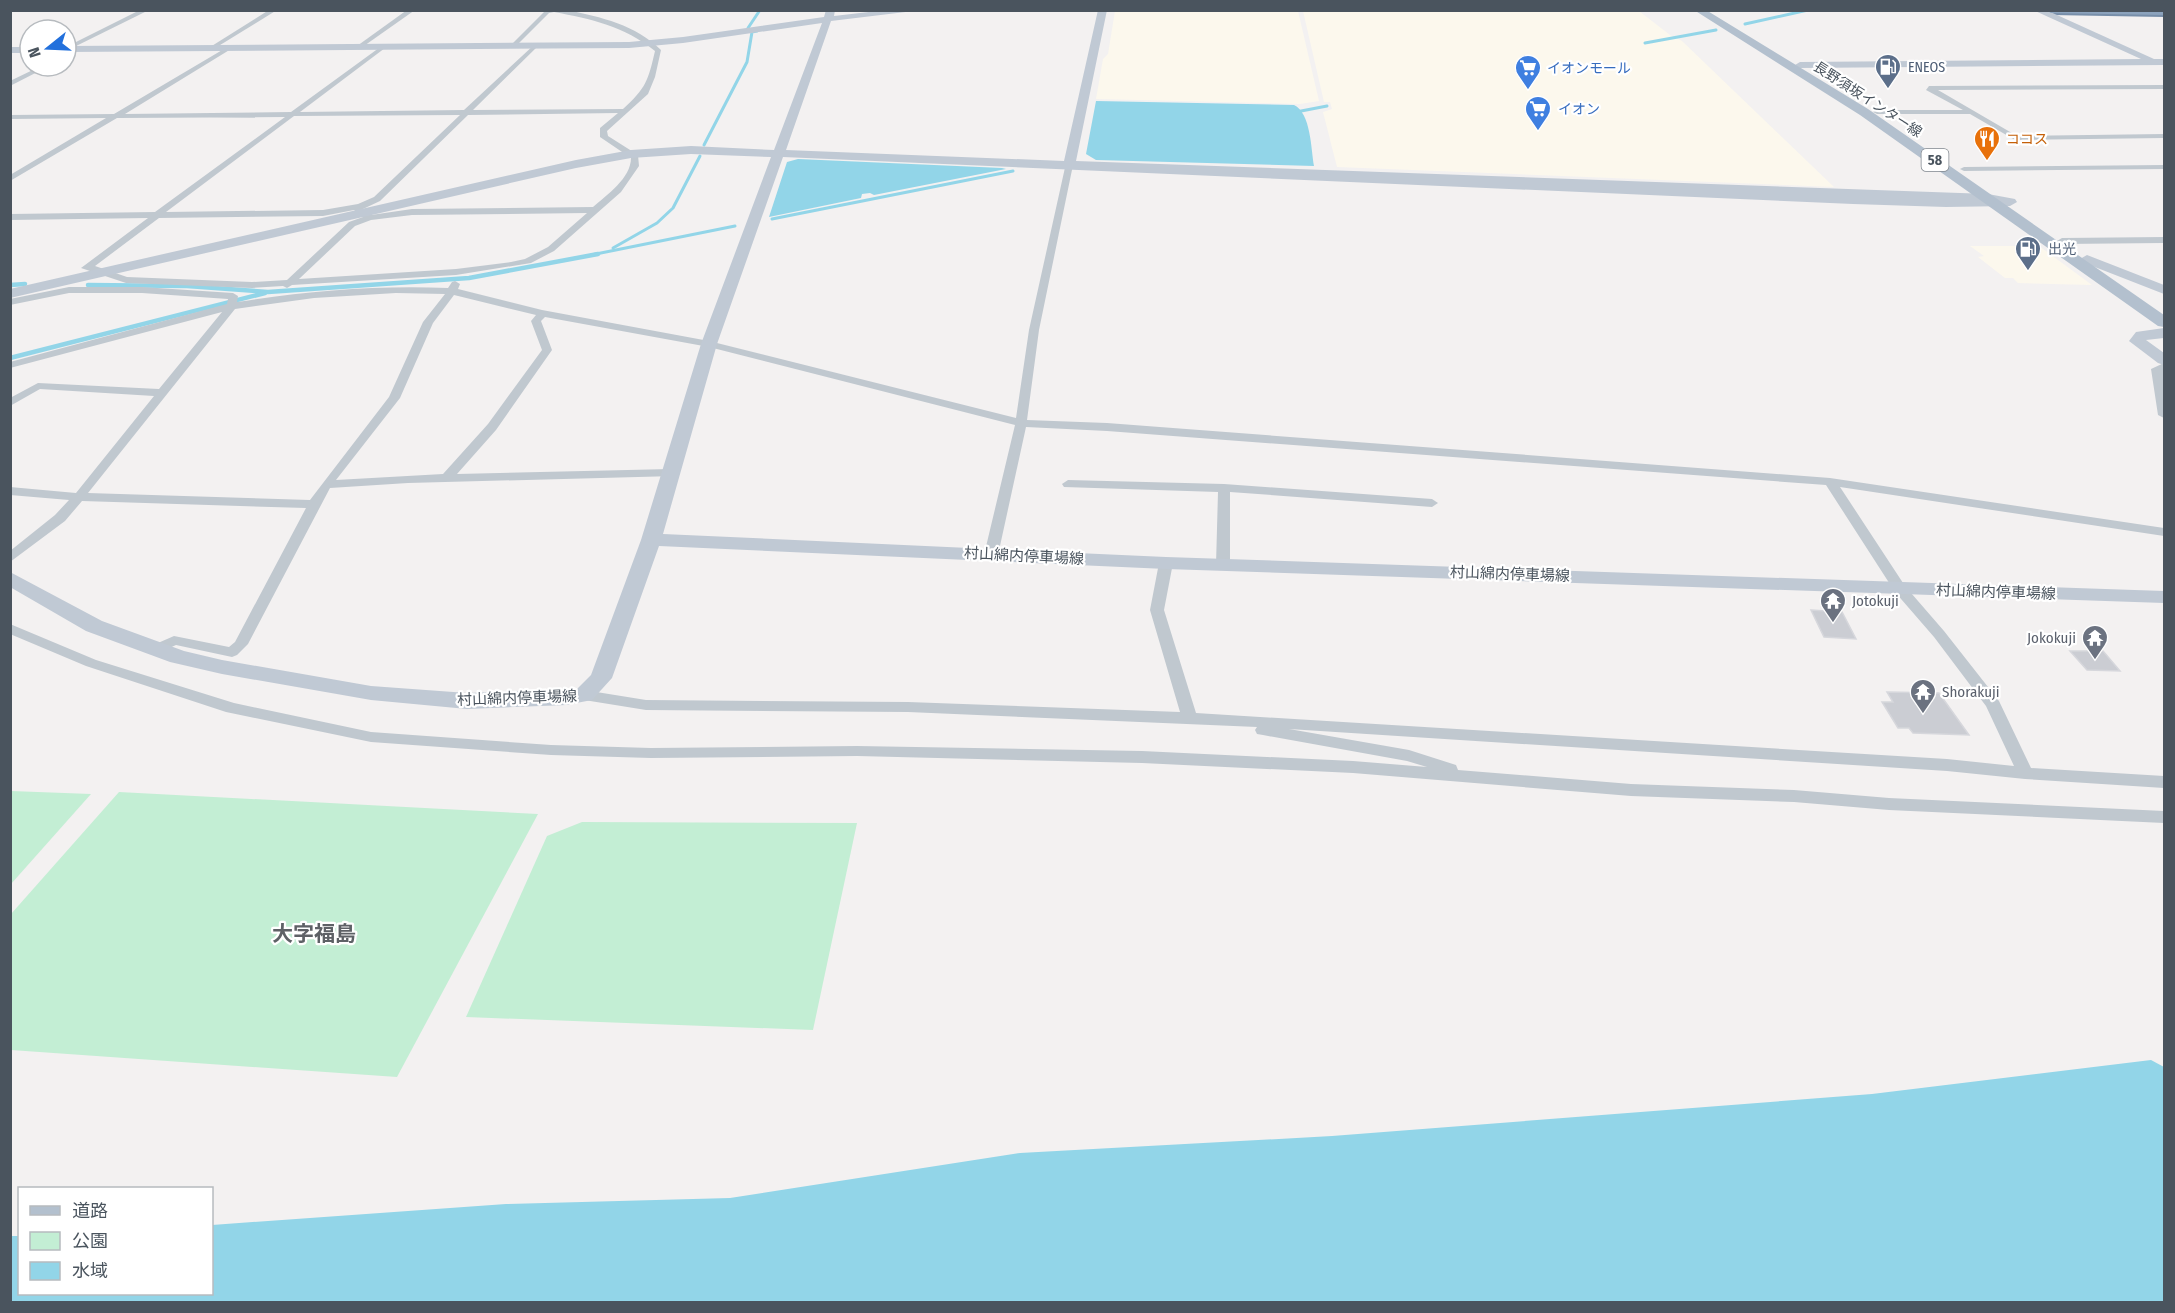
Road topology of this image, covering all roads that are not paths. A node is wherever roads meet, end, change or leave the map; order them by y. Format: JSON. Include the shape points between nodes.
{"nodes":[{"id":1,"x":146,"y":10,"type":"edge"},
{"id":2,"x":274,"y":10,"type":"edge"},
{"id":3,"x":412,"y":10,"type":"edge"},
{"id":4,"x":553,"y":10,"type":"edge"},
{"id":5,"x":918,"y":10,"type":"edge"},
{"id":6,"x":1103,"y":10,"type":"edge"},
{"id":7,"x":1698,"y":10,"type":"edge"},
{"id":8,"x":1712,"y":10,"type":"edge"},
{"id":9,"x":2037,"y":10,"type":"edge"},
{"id":10,"x":2051,"y":10,"type":"edge"},
{"id":11,"x":2164,"y":12,"type":"edge"},
{"id":12,"x":830,"y":15,"type":"edge"},
{"id":13,"x":651,"y":43,"type":"junction"},
{"id":14,"x":78,"y":45,"type":"edge"},
{"id":15,"x":513,"y":45,"type":"junction"},
{"id":16,"x":535,"y":46,"type":"junction"},
{"id":17,"x":359,"y":47,"type":"junction"},
{"id":18,"x":383,"y":47,"type":"junction"},
{"id":19,"x":229,"y":48,"type":"junction"},
{"id":20,"x":210,"y":49,"type":"junction"},
{"id":21,"x":78,"y":50,"type":"edge"},
{"id":22,"x":2162,"y":64,"type":"edge"},
{"id":23,"x":1800,"y":65,"type":"junction"},
{"id":24,"x":2164,"y":87,"type":"edge"},
{"id":25,"x":626,"y":111,"type":"junction"},
{"id":26,"x":1877,"y":112,"type":"junction"},
{"id":27,"x":1972,"y":112,"type":"junction"},
{"id":28,"x":465,"y":113,"type":"junction"},
{"id":29,"x":291,"y":114,"type":"junction"},
{"id":30,"x":118,"y":116,"type":"junction"},
{"id":31,"x":10,"y":117,"type":"edge"},
{"id":32,"x":2164,"y":136,"type":"edge"},
{"id":33,"x":777,"y":153,"type":"junction"},
{"id":34,"x":631,"y":154,"type":"junction"},
{"id":35,"x":1070,"y":165,"type":"junction"},
{"id":36,"x":2164,"y":168,"type":"edge"},
{"id":37,"x":1964,"y":169,"type":"junction"},
{"id":38,"x":10,"y":179,"type":"edge"},
{"id":39,"x":1992,"y":201,"type":"junction"},
{"id":40,"x":2010,"y":202,"type":"junction"},
{"id":41,"x":1946,"y":203,"type":"junction"},
{"id":42,"x":595,"y":210,"type":"junction"},
{"id":43,"x":364,"y":212,"type":"junction"},
{"id":44,"x":154,"y":215,"type":"junction"},
{"id":45,"x":10,"y":217,"type":"edge"},
{"id":46,"x":2164,"y":240,"type":"edge"},
{"id":47,"x":2062,"y":241,"type":"junction"},
{"id":48,"x":2084,"y":262,"type":"junction"},
{"id":49,"x":107,"y":272,"type":"junction"},
{"id":50,"x":455,"y":280,"type":"junction"},
{"id":51,"x":288,"y":284,"type":"junction"},
{"id":52,"x":2164,"y":290,"type":"edge"},
{"id":53,"x":10,"y":294,"type":"edge"},
{"id":54,"x":275,"y":298,"type":"junction"},
{"id":55,"x":10,"y":302,"type":"edge"},
{"id":56,"x":232,"y":303,"type":"junction"},
{"id":57,"x":2164,"y":311,"type":"edge"},
{"id":58,"x":542,"y":313,"type":"junction"},
{"id":59,"x":2164,"y":321,"type":"edge"},
{"id":60,"x":2164,"y":333,"type":"edge"},
{"id":61,"x":709,"y":344,"type":"junction"},
{"id":62,"x":2164,"y":360,"type":"edge"},
{"id":63,"x":10,"y":365,"type":"edge"},
{"id":64,"x":2164,"y":366,"type":"edge"},
{"id":65,"x":164,"y":393,"type":"junction"},
{"id":66,"x":10,"y":402,"type":"edge"},
{"id":67,"x":2164,"y":415,"type":"edge"},
{"id":68,"x":1021,"y":423,"type":"junction"},
{"id":69,"x":671,"y":473,"type":"junction"},
{"id":70,"x":447,"y":477,"type":"junction"},
{"id":71,"x":1830,"y":482,"type":"junction"},
{"id":72,"x":326,"y":484,"type":"junction"},
{"id":73,"x":1068,"y":484,"type":"dead end"},
{"id":74,"x":1224,"y":488,"type":"junction"},
{"id":75,"x":10,"y":491,"type":"edge"},
{"id":76,"x":79,"y":497,"type":"junction"},
{"id":77,"x":1432,"y":503,"type":"dead end"},
{"id":78,"x":314,"y":504,"type":"junction"},
{"id":79,"x":2164,"y":532,"type":"edge"},
{"id":80,"x":651,"y":540,"type":"junction"},
{"id":81,"x":991,"y":555,"type":"junction"},
{"id":82,"x":10,"y":558,"type":"edge"},
{"id":83,"x":1166,"y":563,"type":"junction"},
{"id":84,"x":1223,"y":565,"type":"junction"},
{"id":85,"x":10,"y":578,"type":"edge"},
{"id":86,"x":1900,"y":589,"type":"junction"},
{"id":87,"x":2164,"y":597,"type":"edge"},
{"id":88,"x":10,"y":628,"type":"edge"},
{"id":89,"x":156,"y":649,"type":"junction"},
{"id":90,"x":584,"y":695,"type":"junction"},
{"id":91,"x":1190,"y":718,"type":"junction"},
{"id":92,"x":1222,"y":720,"type":"junction"},
{"id":93,"x":2025,"y":773,"type":"junction"},
{"id":94,"x":1473,"y":777,"type":"junction"},
{"id":95,"x":2164,"y":782,"type":"edge"},
{"id":96,"x":2164,"y":817,"type":"edge"}],
"edges":[{"from":1,"to":14,"type":"street"},
{"from":2,"to":20,"type":"street"},
{"from":3,"to":17,"type":"street"},
{"from":4,"to":13,"type":"street","via":[[622,27]]},
{"from":4,"to":15,"type":"street"},
{"from":5,"to":12,"type":"street"},
{"from":6,"to":35,"type":"street"},
{"from":7,"to":39,"type":"main road","name":"長野須坂インター線","number":"58","via":[[1864,112]]},
{"from":8,"to":23,"type":"main road","name":"長野須坂インター線","number":"58"},
{"from":9,"to":22,"type":"street"},
{"from":10,"to":11,"type":"highway"},
{"from":12,"to":13,"type":"street"},
{"from":12,"to":33,"type":"street"},
{"from":13,"to":16,"type":"street"},
{"from":13,"to":25,"type":"street","via":[[658,50],[652,77],[644,94]]},
{"from":15,"to":16,"type":"street"},
{"from":15,"to":18,"type":"street"},
{"from":16,"to":28,"type":"street"},
{"from":17,"to":18,"type":"street"},
{"from":17,"to":19,"type":"street"},
{"from":18,"to":29,"type":"street"},
{"from":19,"to":20,"type":"street"},
{"from":19,"to":30,"type":"street"},
{"from":20,"to":21,"type":"street"},
{"from":22,"to":23,"type":"street"},
{"from":23,"to":26,"type":"main road","name":"長野須坂インター線","number":"58"},
{"from":24,"to":27,"type":"street","via":[[1929,88]]},
{"from":25,"to":28,"type":"street"},
{"from":25,"to":34,"type":"street","via":[[605,127],[603,135]]},
{"from":26,"to":27,"type":"street"},
{"from":26,"to":37,"type":"main road","name":"長野須坂インター線","number":"58"},
{"from":27,"to":32,"type":"street","via":[[2015,138]]},
{"from":28,"to":29,"type":"street"},
{"from":28,"to":43,"type":"street"},
{"from":29,"to":30,"type":"street"},
{"from":29,"to":44,"type":"street"},
{"from":30,"to":31,"type":"street"},
{"from":30,"to":38,"type":"street"},
{"from":33,"to":34,"type":"street","via":[[691,150]]},
{"from":33,"to":35,"type":"street"},
{"from":33,"to":61,"type":"street"},
{"from":34,"to":42,"type":"street","via":[[635,157],[634,166],[624,184]]},
{"from":34,"to":43,"type":"street"},
{"from":35,"to":39,"type":"street","via":[[1233,168]]},
{"from":35,"to":41,"type":"street"},
{"from":35,"to":68,"type":"street","via":[[1034,330]]},
{"from":36,"to":37,"type":"street"},
{"from":37,"to":40,"type":"main road","name":"長野須坂インター線","number":"58"},
{"from":39,"to":40,"type":"street"},
{"from":39,"to":41,"type":"street"},
{"from":39,"to":48,"type":"main road","name":"長野須坂インター線","number":"58"},
{"from":40,"to":47,"type":"main road","name":"長野須坂インター線","number":"58"},
{"from":41,"to":48,"type":"street","via":[[1996,213],[2042,243]]},
{"from":42,"to":43,"type":"street"},
{"from":42,"to":50,"type":"street","via":[[542,254]]},
{"from":43,"to":44,"type":"street"},
{"from":43,"to":49,"type":"street"},
{"from":43,"to":51,"type":"street"},
{"from":44,"to":45,"type":"street"},
{"from":44,"to":49,"type":"street","via":[[85,266]]},
{"from":46,"to":47,"type":"street"},
{"from":47,"to":48,"type":"main road","name":"長野須坂インター線","number":"58"},
{"from":48,"to":52,"type":"street"},
{"from":48,"to":57,"type":"main road","name":"長野須坂インター線","number":"58"},
{"from":48,"to":59,"type":"main road","name":"長野須坂インター線","number":"58"},
{"from":49,"to":51,"type":"street","via":[[126,279]]},
{"from":49,"to":53,"type":"street"},
{"from":50,"to":51,"type":"street"},
{"from":50,"to":54,"type":"street"},
{"from":50,"to":58,"type":"street"},
{"from":50,"to":72,"type":"street","via":[[428,322],[394,398]]},
{"from":51,"to":54,"type":"street"},
{"from":54,"to":56,"type":"street"},
{"from":55,"to":56,"type":"street","via":[[76,290],[233,296]]},
{"from":56,"to":63,"type":"street"},
{"from":56,"to":65,"type":"street"},
{"from":58,"to":61,"type":"street"},
{"from":58,"to":70,"type":"street","via":[[536,321],[547,350],[492,427]]},
{"from":60,"to":62,"type":"street","via":[[2142,335],[2137,341]]},
{"from":61,"to":68,"type":"street"},
{"from":61,"to":69,"type":"street"},
{"from":64,"to":67,"type":"street","via":[[2157,369]]},
{"from":65,"to":66,"type":"street","via":[[38,386]]},
{"from":65,"to":76,"type":"street"},
{"from":68,"to":71,"type":"street"},
{"from":68,"to":81,"type":"street"},
{"from":69,"to":70,"type":"street"},
{"from":69,"to":80,"type":"street"},
{"from":70,"to":72,"type":"street"},
{"from":71,"to":79,"type":"street"},
{"from":71,"to":86,"type":"street"},
{"from":72,"to":78,"type":"street"},
{"from":73,"to":74,"type":"street"},
{"from":74,"to":77,"type":"street"},
{"from":74,"to":84,"type":"street"},
{"from":75,"to":76,"type":"street"},
{"from":76,"to":78,"type":"street"},
{"from":76,"to":82,"type":"street","via":[[60,518]]},
{"from":78,"to":89,"type":"street","via":[[241,644],[232,652],[174,640]]},
{"from":80,"to":81,"type":"street","name":"村山綿内停車場線"},
{"from":80,"to":90,"type":"street","name":"村山綿内停車場線","via":[[601,678]]},
{"from":81,"to":83,"type":"street","name":"村山綿内停車場線"},
{"from":83,"to":84,"type":"street","name":"村山綿内停車場線"},
{"from":83,"to":91,"type":"street","via":[[1157,610]]},
{"from":84,"to":86,"type":"street","name":"村山綿内停車場線"},
{"from":85,"to":89,"type":"street","name":"村山綿内停車場線","via":[[94,626]]},
{"from":86,"to":87,"type":"street","name":"村山綿内停車場線"},
{"from":86,"to":93,"type":"street","via":[[1993,705]]},
{"from":88,"to":94,"type":"street","via":[[91,663],[232,708],[371,737],[651,753],[857,751],[1142,757]]},
{"from":89,"to":90,"type":"street","name":"村山綿内停車場線","via":[[222,667],[371,693],[467,701]]},
{"from":90,"to":91,"type":"street","via":[[646,705],[908,707]]},
{"from":91,"to":92,"type":"street"},
{"from":92,"to":93,"type":"street"},
{"from":92,"to":94,"type":"street","via":[[1409,756]]},
{"from":93,"to":95,"type":"street"},
{"from":94,"to":96,"type":"street","via":[[1631,790]]}]}
